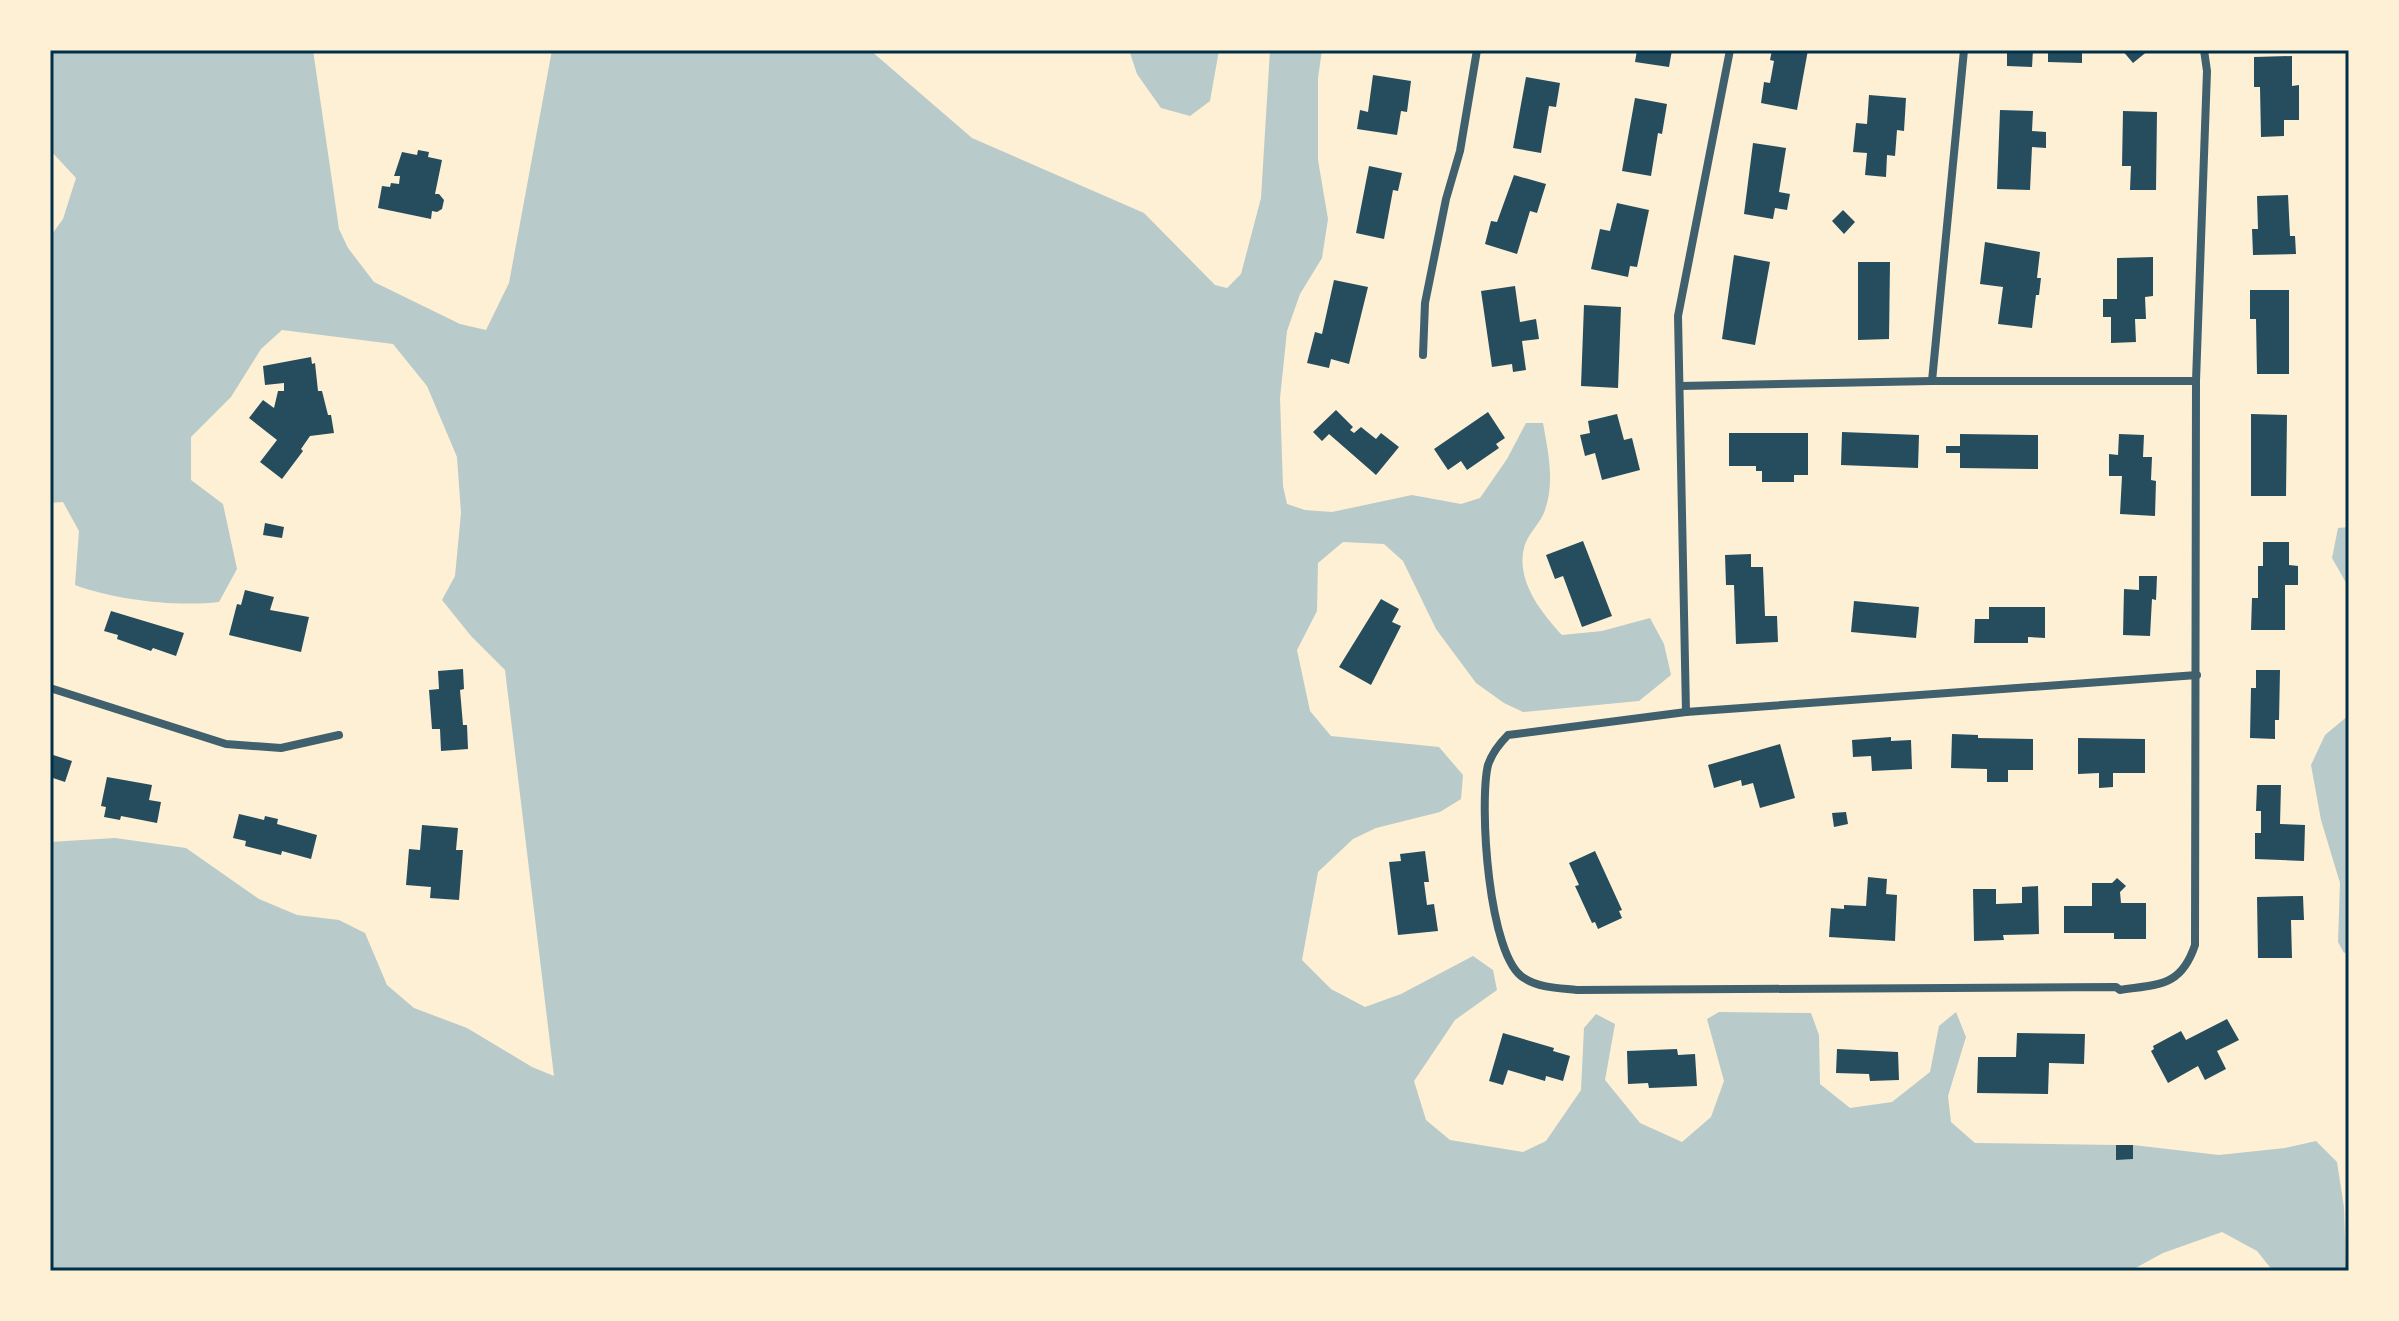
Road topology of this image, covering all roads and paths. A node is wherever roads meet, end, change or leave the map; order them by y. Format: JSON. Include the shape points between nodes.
{"nodes":[{"id":1,"x":1477,"y":50,"type":"edge"},
{"id":2,"x":1730,"y":50,"type":"edge"},
{"id":3,"x":1964,"y":50,"type":"edge"},
{"id":4,"x":2204,"y":50,"type":"edge"},
{"id":5,"x":1423,"y":355,"type":"dead end"},
{"id":6,"x":1932,"y":381,"type":"junction"},
{"id":7,"x":2196,"y":381,"type":"junction"},
{"id":8,"x":1680,"y":386,"type":"junction"},
{"id":9,"x":2197,"y":675,"type":"junction"},
{"id":10,"x":50,"y":688,"type":"edge"},
{"id":11,"x":1686,"y":712,"type":"junction"},
{"id":12,"x":339,"y":735,"type":"dead end"}],
"edges":[{"from":1,"to":5,"type":"street","via":[[1425,303]]},
{"from":2,"to":8,"type":"street","via":[[1678,316]]},
{"from":3,"to":6,"type":"street"},
{"from":4,"to":7,"type":"street"},
{"from":6,"to":7,"type":"street"},
{"from":6,"to":8,"type":"street"},
{"from":7,"to":9,"type":"street"},
{"from":8,"to":11,"type":"street"},
{"from":9,"to":11,"type":"street"},
{"from":9,"to":11,"type":"street","via":[[2195,945],[2183,972],[2165,982],[2120,990],[1577,990],[1523,978],[1504,949],[1492,904],[1484,788],[1497,747],[1516,732]]},
{"from":10,"to":12,"type":"street","via":[[226,744],[281,748]]}]}
